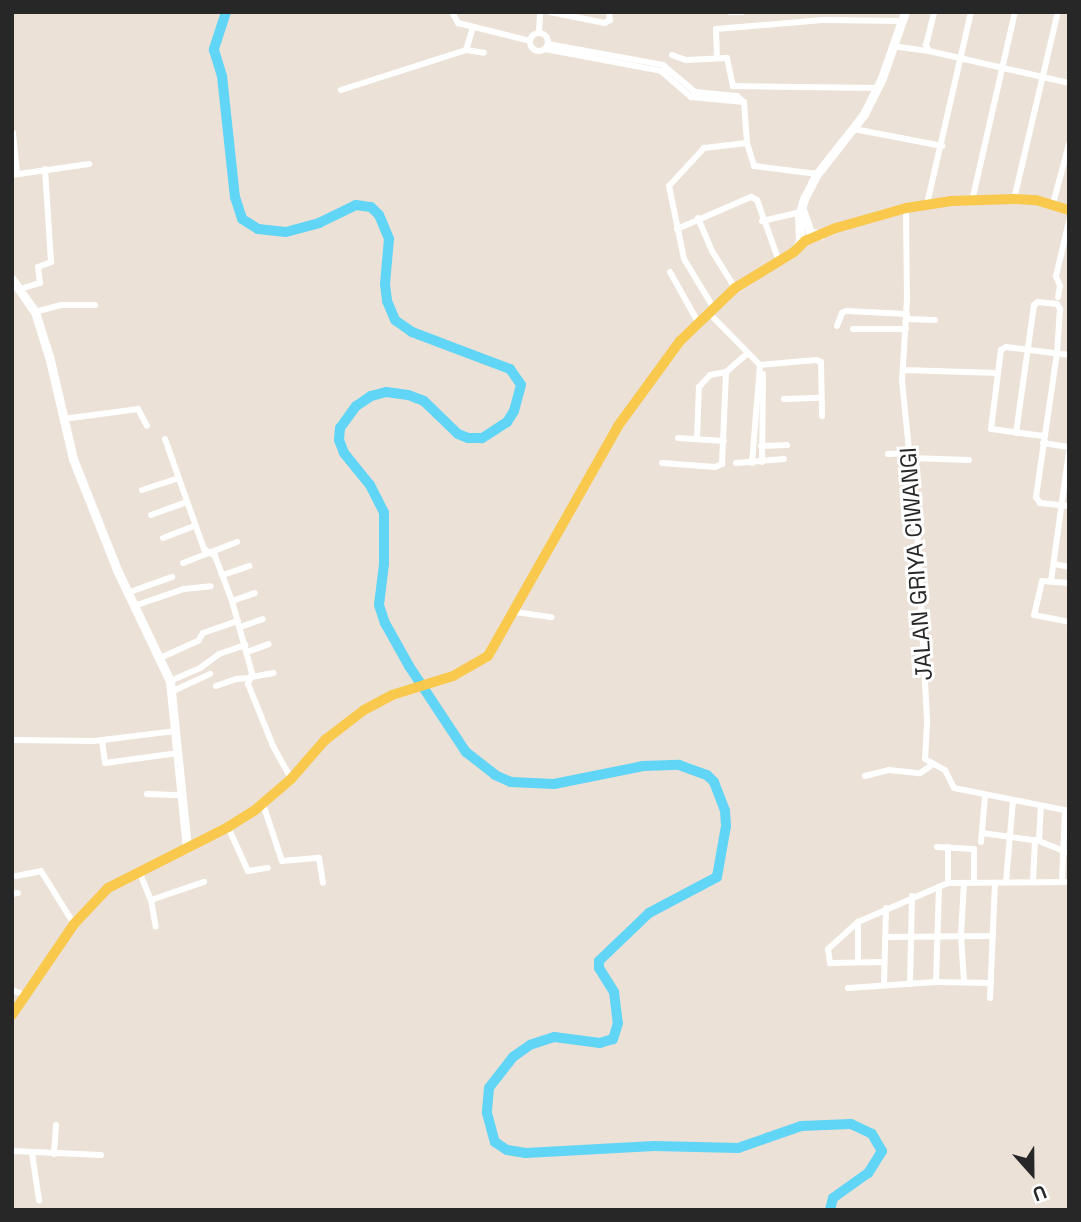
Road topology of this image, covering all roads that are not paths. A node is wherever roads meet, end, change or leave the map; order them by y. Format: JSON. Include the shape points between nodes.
{"nodes":[{"id":1,"x":452,"y":12,"type":"edge"},
{"id":2,"x":540,"y":12,"type":"edge"},
{"id":3,"x":550,"y":12,"type":"edge"},
{"id":4,"x":609,"y":12,"type":"edge"},
{"id":5,"x":730,"y":12,"type":"edge"},
{"id":6,"x":742,"y":12,"type":"edge"},
{"id":7,"x":934,"y":12,"type":"edge"},
{"id":8,"x":971,"y":12,"type":"edge"},
{"id":9,"x":1015,"y":12,"type":"edge"},
{"id":10,"x":1058,"y":12,"type":"edge"},
{"id":11,"x":903,"y":17,"type":"edge"},
{"id":12,"x":473,"y":27,"type":"junction"},
{"id":13,"x":539,"y":33,"type":"junction"},
{"id":14,"x":530,"y":41,"type":"junction"},
{"id":15,"x":892,"y":46,"type":"junction"},
{"id":16,"x":546,"y":47,"type":"junction"},
{"id":17,"x":466,"y":50,"type":"junction"},
{"id":18,"x":929,"y":51,"type":"junction"},
{"id":19,"x":484,"y":53,"type":"dead end"},
{"id":20,"x":672,"y":55,"type":"dead end"},
{"id":21,"x":717,"y":58,"type":"junction"},
{"id":22,"x":961,"y":59,"type":"junction"},
{"id":23,"x":1002,"y":68,"type":"junction"},
{"id":24,"x":1043,"y":76,"type":"junction"},
{"id":25,"x":1069,"y":83,"type":"edge"},
{"id":26,"x":877,"y":88,"type":"junction"},
{"id":27,"x":341,"y":90,"type":"dead end"},
{"id":28,"x":854,"y":129,"type":"junction"},
{"id":29,"x":13,"y":134,"type":"edge"},
{"id":30,"x":747,"y":143,"type":"junction"},
{"id":31,"x":1069,"y":144,"type":"edge"},
{"id":32,"x":942,"y":146,"type":"junction"},
{"id":33,"x":89,"y":163,"type":"dead end"},
{"id":34,"x":45,"y":169,"type":"junction"},
{"id":35,"x":14,"y":174,"type":"edge"},
{"id":36,"x":817,"y":174,"type":"junction"},
{"id":37,"x":1013,"y":199,"type":"junction"},
{"id":38,"x":972,"y":201,"type":"junction"},
{"id":39,"x":927,"y":204,"type":"junction"},
{"id":40,"x":1052,"y":204,"type":"junction"},
{"id":41,"x":906,"y":208,"type":"junction"},
{"id":42,"x":802,"y":209,"type":"junction"},
{"id":43,"x":1069,"y":210,"type":"edge"},
{"id":44,"x":698,"y":218,"type":"junction"},
{"id":45,"x":762,"y":221,"type":"junction"},
{"id":46,"x":1069,"y":221,"type":"edge"},
{"id":47,"x":677,"y":229,"type":"junction"},
{"id":48,"x":821,"y":235,"type":"junction"},
{"id":49,"x":794,"y":251,"type":"junction"},
{"id":50,"x":779,"y":261,"type":"junction"},
{"id":51,"x":670,"y":272,"type":"dead end"},
{"id":52,"x":12,"y":279,"type":"edge"},
{"id":53,"x":735,"y":288,"type":"junction"},
{"id":54,"x":20,"y":289,"type":"junction"},
{"id":55,"x":1058,"y":296,"type":"dead end"},
{"id":56,"x":95,"y":305,"type":"dead end"},
{"id":57,"x":711,"y":309,"type":"junction"},
{"id":58,"x":35,"y":312,"type":"junction"},
{"id":59,"x":907,"y":316,"type":"junction"},
{"id":60,"x":935,"y":320,"type":"dead end"},
{"id":61,"x":698,"y":322,"type":"junction"},
{"id":62,"x":837,"y":326,"type":"dead end"},
{"id":63,"x":853,"y":329,"type":"dead end"},
{"id":64,"x":906,"y":329,"type":"junction"},
{"id":65,"x":1029,"y":350,"type":"junction"},
{"id":66,"x":747,"y":354,"type":"junction"},
{"id":67,"x":1057,"y":354,"type":"junction"},
{"id":68,"x":1069,"y":355,"type":"edge"},
{"id":69,"x":761,"y":365,"type":"junction"},
{"id":70,"x":903,"y":370,"type":"junction"},
{"id":71,"x":726,"y":372,"type":"junction"},
{"id":72,"x":998,"y":373,"type":"junction"},
{"id":73,"x":821,"y":398,"type":"junction"},
{"id":74,"x":784,"y":399,"type":"dead end"},
{"id":75,"x":822,"y":416,"type":"dead end"},
{"id":76,"x":63,"y":419,"type":"junction"},
{"id":77,"x":147,"y":426,"type":"dead end"},
{"id":78,"x":1016,"y":433,"type":"junction"},
{"id":79,"x":678,"y":438,"type":"dead end"},
{"id":80,"x":696,"y":438,"type":"junction"},
{"id":81,"x":164,"y":439,"type":"dead end"},
{"id":82,"x":1043,"y":440,"type":"junction"},
{"id":83,"x":724,"y":441,"type":"junction"},
{"id":84,"x":788,"y":445,"type":"dead end"},
{"id":85,"x":761,"y":446,"type":"junction"},
{"id":86,"x":1069,"y":447,"type":"edge"},
{"id":87,"x":1069,"y":453,"type":"edge"},
{"id":88,"x":887,"y":454,"type":"dead end"},
{"id":89,"x":909,"y":455,"type":"junction"},
{"id":90,"x":784,"y":459,"type":"dead end"},
{"id":91,"x":970,"y":460,"type":"dead end"},
{"id":92,"x":762,"y":462,"type":"junction"},
{"id":93,"x":662,"y":463,"type":"dead end"},
{"id":94,"x":736,"y":463,"type":"dead end"},
{"id":95,"x":752,"y":463,"type":"junction"},
{"id":96,"x":178,"y":478,"type":"junction"},
{"id":97,"x":142,"y":490,"type":"dead end"},
{"id":98,"x":186,"y":502,"type":"junction"},
{"id":99,"x":1065,"y":506,"type":"edge"},
{"id":100,"x":151,"y":514,"type":"dead end"},
{"id":101,"x":195,"y":527,"type":"junction"},
{"id":102,"x":163,"y":538,"type":"dead end"},
{"id":103,"x":237,"y":542,"type":"dead end"},
{"id":104,"x":212,"y":553,"type":"junction"},
{"id":105,"x":183,"y":563,"type":"dead end"},
{"id":106,"x":1054,"y":564,"type":"junction"},
{"id":107,"x":249,"y":566,"type":"dead end"},
{"id":108,"x":1069,"y":567,"type":"edge"},
{"id":109,"x":223,"y":575,"type":"junction"},
{"id":110,"x":172,"y":577,"type":"dead end"},
{"id":111,"x":1051,"y":581,"type":"junction"},
{"id":112,"x":1069,"y":583,"type":"edge"},
{"id":113,"x":211,"y":586,"type":"dead end"},
{"id":114,"x":127,"y":593,"type":"junction"},
{"id":115,"x":255,"y":593,"type":"dead end"},
{"id":116,"x":232,"y":601,"type":"junction"},
{"id":117,"x":134,"y":606,"type":"junction"},
{"id":118,"x":515,"y":612,"type":"junction"},
{"id":119,"x":552,"y":617,"type":"dead end"},
{"id":120,"x":263,"y":619,"type":"dead end"},
{"id":121,"x":1069,"y":622,"type":"edge"},
{"id":122,"x":239,"y":624,"type":"junction"},
{"id":123,"x":269,"y":644,"type":"dead end"},
{"id":124,"x":246,"y":649,"type":"junction"},
{"id":125,"x":160,"y":658,"type":"junction"},
{"id":126,"x":274,"y":673,"type":"dead end"},
{"id":127,"x":210,"y":674,"type":"dead end"},
{"id":128,"x":251,"y":677,"type":"junction"},
{"id":129,"x":170,"y":681,"type":"junction"},
{"id":130,"x":216,"y":686,"type":"dead end"},
{"id":131,"x":173,"y":691,"type":"junction"},
{"id":132,"x":176,"y":731,"type":"junction"},
{"id":133,"x":12,"y":740,"type":"edge"},
{"id":134,"x":102,"y":741,"type":"junction"},
{"id":135,"x":178,"y":752,"type":"junction"},
{"id":136,"x":932,"y":765,"type":"junction"},
{"id":137,"x":865,"y":776,"type":"dead end"},
{"id":138,"x":291,"y":779,"type":"junction"},
{"id":139,"x":147,"y":794,"type":"dead end"},
{"id":140,"x":182,"y":795,"type":"junction"},
{"id":141,"x":985,"y":796,"type":"junction"},
{"id":142,"x":1013,"y":800,"type":"junction"},
{"id":143,"x":263,"y":804,"type":"junction"},
{"id":144,"x":1041,"y":806,"type":"junction"},
{"id":145,"x":1067,"y":811,"type":"edge"},
{"id":146,"x":228,"y":827,"type":"junction"},
{"id":147,"x":982,"y":833,"type":"junction"},
{"id":148,"x":1009,"y":836,"type":"junction"},
{"id":149,"x":1037,"y":841,"type":"junction"},
{"id":150,"x":981,"y":842,"type":"dead end"},
{"id":151,"x":937,"y":847,"type":"dead end"},
{"id":152,"x":187,"y":848,"type":"junction"},
{"id":153,"x":948,"y":848,"type":"junction"},
{"id":154,"x":1066,"y":851,"type":"edge"},
{"id":155,"x":268,"y":868,"type":"dead end"},
{"id":156,"x":139,"y":871,"type":"junction"},
{"id":157,"x":16,"y":876,"type":"dead end"},
{"id":158,"x":1034,"y":881,"type":"junction"},
{"id":159,"x":1065,"y":881,"type":"edge"},
{"id":160,"x":204,"y":882,"type":"dead end"},
{"id":161,"x":974,"y":882,"type":"junction"},
{"id":162,"x":1006,"y":882,"type":"junction"},
{"id":163,"x":323,"y":883,"type":"dead end"},
{"id":164,"x":948,"y":883,"type":"junction"},
{"id":165,"x":964,"y":883,"type":"junction"},
{"id":166,"x":995,"y":883,"type":"junction"},
{"id":167,"x":939,"y":887,"type":"junction"},
{"id":168,"x":912,"y":896,"type":"junction"},
{"id":169,"x":151,"y":900,"type":"junction"},
{"id":170,"x":886,"y":908,"type":"junction"},
{"id":171,"x":859,"y":922,"type":"junction"},
{"id":172,"x":74,"y":924,"type":"junction"},
{"id":173,"x":156,"y":927,"type":"dead end"},
{"id":174,"x":839,"y":936,"type":"junction"},
{"id":175,"x":858,"y":936,"type":"junction"},
{"id":176,"x":911,"y":936,"type":"junction"},
{"id":177,"x":935,"y":936,"type":"junction"},
{"id":178,"x":961,"y":936,"type":"junction"},
{"id":179,"x":993,"y":936,"type":"junction"},
{"id":180,"x":885,"y":937,"type":"junction"},
{"id":181,"x":884,"y":961,"type":"junction"},
{"id":182,"x":858,"y":962,"type":"junction"},
{"id":183,"x":936,"y":982,"type":"junction"},
{"id":184,"x":964,"y":982,"type":"junction"},
{"id":185,"x":991,"y":983,"type":"junction"},
{"id":186,"x":910,"y":984,"type":"junction"},
{"id":187,"x":884,"y":985,"type":"junction"},
{"id":188,"x":848,"y":988,"type":"dead end"},
{"id":189,"x":12,"y":990,"type":"edge"},
{"id":190,"x":25,"y":995,"type":"junction"},
{"id":191,"x":990,"y":998,"type":"dead end"},
{"id":192,"x":12,"y":1015,"type":"edge"},
{"id":193,"x":56,"y":1125,"type":"dead end"},
{"id":194,"x":12,"y":1151,"type":"edge"},
{"id":195,"x":33,"y":1153,"type":"junction"},
{"id":196,"x":54,"y":1154,"type":"junction"},
{"id":197,"x":101,"y":1155,"type":"dead end"},
{"id":198,"x":39,"y":1200,"type":"dead end"}],
"edges":[{"from":1,"to":12,"type":"street","via":[[456,21]]},
{"from":2,"to":13,"type":"street"},
{"from":3,"to":4,"type":"street","via":[[605,23],[610,20]]},
{"from":5,"to":6,"type":"street"},
{"from":7,"to":18,"type":"street","via":[[926,45]]},
{"from":8,"to":22,"type":"street"},
{"from":9,"to":23,"type":"street"},
{"from":10,"to":24,"type":"street"},
{"from":11,"to":15,"type":"street"},
{"from":11,"to":21,"type":"street","via":[[716,29]]},
{"from":12,"to":14,"type":"street"},
{"from":12,"to":17,"type":"street"},
{"from":13,"to":14,"type":"street"},
{"from":13,"to":16,"type":"street","via":[[545,35]]},
{"from":14,"to":16,"type":"street","via":[[535,49]]},
{"from":15,"to":18,"type":"street"},
{"from":15,"to":26,"type":"street"},
{"from":16,"to":30,"type":"street","via":[[663,65],[693,94],[737,96],[744,102]]},
{"from":17,"to":19,"type":"street"},
{"from":17,"to":27,"type":"street"},
{"from":18,"to":22,"type":"street"},
{"from":20,"to":21,"type":"street","via":[[686,60]]},
{"from":21,"to":26,"type":"street","via":[[728,59],[733,86]]},
{"from":22,"to":23,"type":"street"},
{"from":22,"to":32,"type":"street"},
{"from":23,"to":24,"type":"street"},
{"from":23,"to":38,"type":"street"},
{"from":24,"to":25,"type":"street"},
{"from":24,"to":37,"type":"street"},
{"from":26,"to":28,"type":"street"},
{"from":28,"to":32,"type":"street"},
{"from":28,"to":36,"type":"street"},
{"from":29,"to":35,"type":"street"},
{"from":30,"to":36,"type":"street","via":[[756,167]]},
{"from":30,"to":47,"type":"street","via":[[704,148],[683,174],[670,182]]},
{"from":31,"to":40,"type":"street"},
{"from":32,"to":39,"type":"street"},
{"from":33,"to":34,"type":"street"},
{"from":34,"to":35,"type":"street"},
{"from":34,"to":54,"type":"street","via":[[51,262],[38,267],[40,283]]},
{"from":36,"to":42,"type":"street"},
{"from":37,"to":38,"type":"main road"},
{"from":37,"to":40,"type":"main road"},
{"from":38,"to":39,"type":"main road"},
{"from":39,"to":41,"type":"main road"},
{"from":40,"to":43,"type":"main road"},
{"from":41,"to":48,"type":"main road"},
{"from":41,"to":59,"type":"street","name":"JALAN GRIYA CIWANGI"},
{"from":42,"to":45,"type":"street"},
{"from":42,"to":48,"type":"street","via":[[808,230]]},
{"from":42,"to":49,"type":"street","via":[[800,241]]},
{"from":44,"to":45,"type":"street","via":[[751,197],[757,200]]},
{"from":44,"to":47,"type":"street"},
{"from":44,"to":53,"type":"street"},
{"from":45,"to":50,"type":"street"},
{"from":46,"to":55,"type":"street","via":[[1056,276]]},
{"from":47,"to":57,"type":"street","via":[[684,259]]},
{"from":48,"to":49,"type":"main road"},
{"from":49,"to":50,"type":"main road"},
{"from":50,"to":53,"type":"main road"},
{"from":51,"to":61,"type":"street"},
{"from":52,"to":54,"type":"street"},
{"from":53,"to":57,"type":"main road"},
{"from":54,"to":58,"type":"street"},
{"from":56,"to":58,"type":"street","via":[[62,305]]},
{"from":57,"to":61,"type":"main road"},
{"from":57,"to":66,"type":"street"},
{"from":58,"to":76,"type":"street"},
{"from":59,"to":60,"type":"street"},
{"from":59,"to":62,"type":"street","via":[[846,311]]},
{"from":59,"to":64,"type":"street","name":"JALAN GRIYA CIWANGI"},
{"from":61,"to":118,"type":"main road","via":[[618,426]]},
{"from":63,"to":64,"type":"street"},
{"from":64,"to":70,"type":"street","name":"JALAN GRIYA CIWANGI"},
{"from":65,"to":67,"type":"street"},
{"from":65,"to":67,"type":"street","via":[[1034,305],[1058,304]]},
{"from":65,"to":72,"type":"street","via":[[1002,348]]},
{"from":65,"to":78,"type":"street"},
{"from":66,"to":69,"type":"street"},
{"from":66,"to":71,"type":"street"},
{"from":67,"to":68,"type":"street"},
{"from":67,"to":82,"type":"street"},
{"from":69,"to":73,"type":"street","via":[[818,360]]},
{"from":69,"to":85,"type":"street"},
{"from":69,"to":95,"type":"street"},
{"from":70,"to":72,"type":"street"},
{"from":70,"to":89,"type":"street","name":"JALAN GRIYA CIWANGI"},
{"from":71,"to":80,"type":"street","via":[[710,375],[699,387]]},
{"from":71,"to":83,"type":"street"},
{"from":72,"to":78,"type":"street","via":[[990,427]]},
{"from":73,"to":74,"type":"street"},
{"from":73,"to":75,"type":"street"},
{"from":76,"to":77,"type":"street","via":[[138,409]]},
{"from":76,"to":114,"type":"street","via":[[73,459]]},
{"from":78,"to":82,"type":"street"},
{"from":79,"to":80,"type":"street"},
{"from":80,"to":83,"type":"street"},
{"from":81,"to":96,"type":"street"},
{"from":82,"to":86,"type":"street"},
{"from":82,"to":99,"type":"street","via":[[1037,500]]},
{"from":83,"to":93,"type":"street","via":[[719,466]]},
{"from":84,"to":85,"type":"street"},
{"from":85,"to":92,"type":"street"},
{"from":87,"to":99,"type":"street"},
{"from":88,"to":89,"type":"street"},
{"from":89,"to":91,"type":"street"},
{"from":89,"to":136,"type":"street","name":"JALAN GRIYA CIWANGI","via":[[923,643],[925,759]]},
{"from":90,"to":92,"type":"street"},
{"from":92,"to":95,"type":"street"},
{"from":94,"to":95,"type":"street"},
{"from":96,"to":97,"type":"street"},
{"from":96,"to":98,"type":"street"},
{"from":98,"to":100,"type":"street"},
{"from":98,"to":101,"type":"street"},
{"from":99,"to":106,"type":"street"},
{"from":101,"to":102,"type":"street"},
{"from":101,"to":104,"type":"street","via":[[204,550]]},
{"from":103,"to":104,"type":"street"},
{"from":104,"to":105,"type":"street"},
{"from":104,"to":109,"type":"street"},
{"from":106,"to":108,"type":"street"},
{"from":106,"to":111,"type":"street"},
{"from":107,"to":109,"type":"street"},
{"from":109,"to":116,"type":"street"},
{"from":110,"to":114,"type":"street"},
{"from":111,"to":112,"type":"street"},
{"from":111,"to":121,"type":"street","via":[[1040,582],[1034,615]]},
{"from":113,"to":117,"type":"street","via":[[184,589]]},
{"from":114,"to":117,"type":"street"},
{"from":115,"to":116,"type":"street"},
{"from":116,"to":122,"type":"street"},
{"from":117,"to":125,"type":"street"},
{"from":118,"to":119,"type":"street"},
{"from":118,"to":138,"type":"main road","via":[[488,656],[453,676],[391,695],[364,710],[325,740]]},
{"from":120,"to":122,"type":"street"},
{"from":122,"to":124,"type":"street"},
{"from":122,"to":125,"type":"street","via":[[204,633],[198,641]]},
{"from":123,"to":124,"type":"street"},
{"from":124,"to":128,"type":"street"},
{"from":124,"to":129,"type":"street","via":[[223,653]]},
{"from":125,"to":129,"type":"street"},
{"from":126,"to":128,"type":"street"},
{"from":127,"to":131,"type":"street"},
{"from":128,"to":130,"type":"street"},
{"from":128,"to":138,"type":"street","via":[[247,684]]},
{"from":129,"to":131,"type":"street"},
{"from":131,"to":132,"type":"street"},
{"from":132,"to":134,"type":"street"},
{"from":132,"to":135,"type":"street"},
{"from":133,"to":134,"type":"street"},
{"from":134,"to":135,"type":"street","via":[[105,763]]},
{"from":135,"to":140,"type":"street"},
{"from":136,"to":137,"type":"street","via":[[920,773],[889,770]]},
{"from":136,"to":141,"type":"street","via":[[945,770],[954,788]]},
{"from":138,"to":143,"type":"main road"},
{"from":139,"to":140,"type":"street"},
{"from":140,"to":152,"type":"street"},
{"from":141,"to":142,"type":"street"},
{"from":141,"to":147,"type":"street"},
{"from":142,"to":144,"type":"street"},
{"from":142,"to":148,"type":"street"},
{"from":143,"to":146,"type":"main road"},
{"from":143,"to":163,"type":"street","via":[[283,862],[319,858]]},
{"from":144,"to":145,"type":"street"},
{"from":144,"to":149,"type":"street"},
{"from":145,"to":154,"type":"street"},
{"from":146,"to":152,"type":"main road"},
{"from":146,"to":155,"type":"street","via":[[248,871]]},
{"from":147,"to":148,"type":"street"},
{"from":147,"to":150,"type":"street"},
{"from":148,"to":149,"type":"street"},
{"from":148,"to":162,"type":"street"},
{"from":149,"to":154,"type":"street"},
{"from":149,"to":158,"type":"street"},
{"from":151,"to":153,"type":"street"},
{"from":152,"to":156,"type":"main road"},
{"from":153,"to":161,"type":"street","via":[[974,849]]},
{"from":153,"to":164,"type":"street"},
{"from":154,"to":159,"type":"street"},
{"from":156,"to":169,"type":"street"},
{"from":156,"to":172,"type":"main road","via":[[101,894]]},
{"from":157,"to":172,"type":"street","via":[[41,871]]},
{"from":158,"to":159,"type":"street"},
{"from":158,"to":162,"type":"street"},
{"from":160,"to":169,"type":"street"},
{"from":161,"to":165,"type":"street"},
{"from":161,"to":166,"type":"street"},
{"from":162,"to":166,"type":"street"},
{"from":164,"to":165,"type":"street"},
{"from":164,"to":167,"type":"street"},
{"from":165,"to":178,"type":"street"},
{"from":166,"to":179,"type":"street"},
{"from":167,"to":168,"type":"street"},
{"from":167,"to":177,"type":"street"},
{"from":168,"to":170,"type":"street"},
{"from":168,"to":176,"type":"street"},
{"from":169,"to":173,"type":"street"},
{"from":170,"to":171,"type":"street"},
{"from":170,"to":180,"type":"street"},
{"from":171,"to":174,"type":"street"},
{"from":171,"to":175,"type":"street"},
{"from":172,"to":190,"type":"main road"},
{"from":174,"to":175,"type":"street"},
{"from":174,"to":182,"type":"street","via":[[828,948],[830,963]]},
{"from":175,"to":182,"type":"street"},
{"from":176,"to":177,"type":"street"},
{"from":176,"to":180,"type":"street"},
{"from":176,"to":186,"type":"street"},
{"from":177,"to":178,"type":"street"},
{"from":177,"to":183,"type":"street"},
{"from":178,"to":179,"type":"street"},
{"from":178,"to":184,"type":"street"},
{"from":179,"to":185,"type":"street"},
{"from":180,"to":181,"type":"street"},
{"from":181,"to":182,"type":"street"},
{"from":181,"to":187,"type":"street"},
{"from":183,"to":184,"type":"street"},
{"from":183,"to":186,"type":"street"},
{"from":184,"to":185,"type":"street"},
{"from":185,"to":191,"type":"street"},
{"from":186,"to":187,"type":"street"},
{"from":187,"to":188,"type":"street"},
{"from":189,"to":190,"type":"street"},
{"from":190,"to":192,"type":"main road"},
{"from":193,"to":196,"type":"street"},
{"from":194,"to":195,"type":"street"},
{"from":195,"to":196,"type":"street"},
{"from":195,"to":198,"type":"street"},
{"from":196,"to":197,"type":"street"}]}
